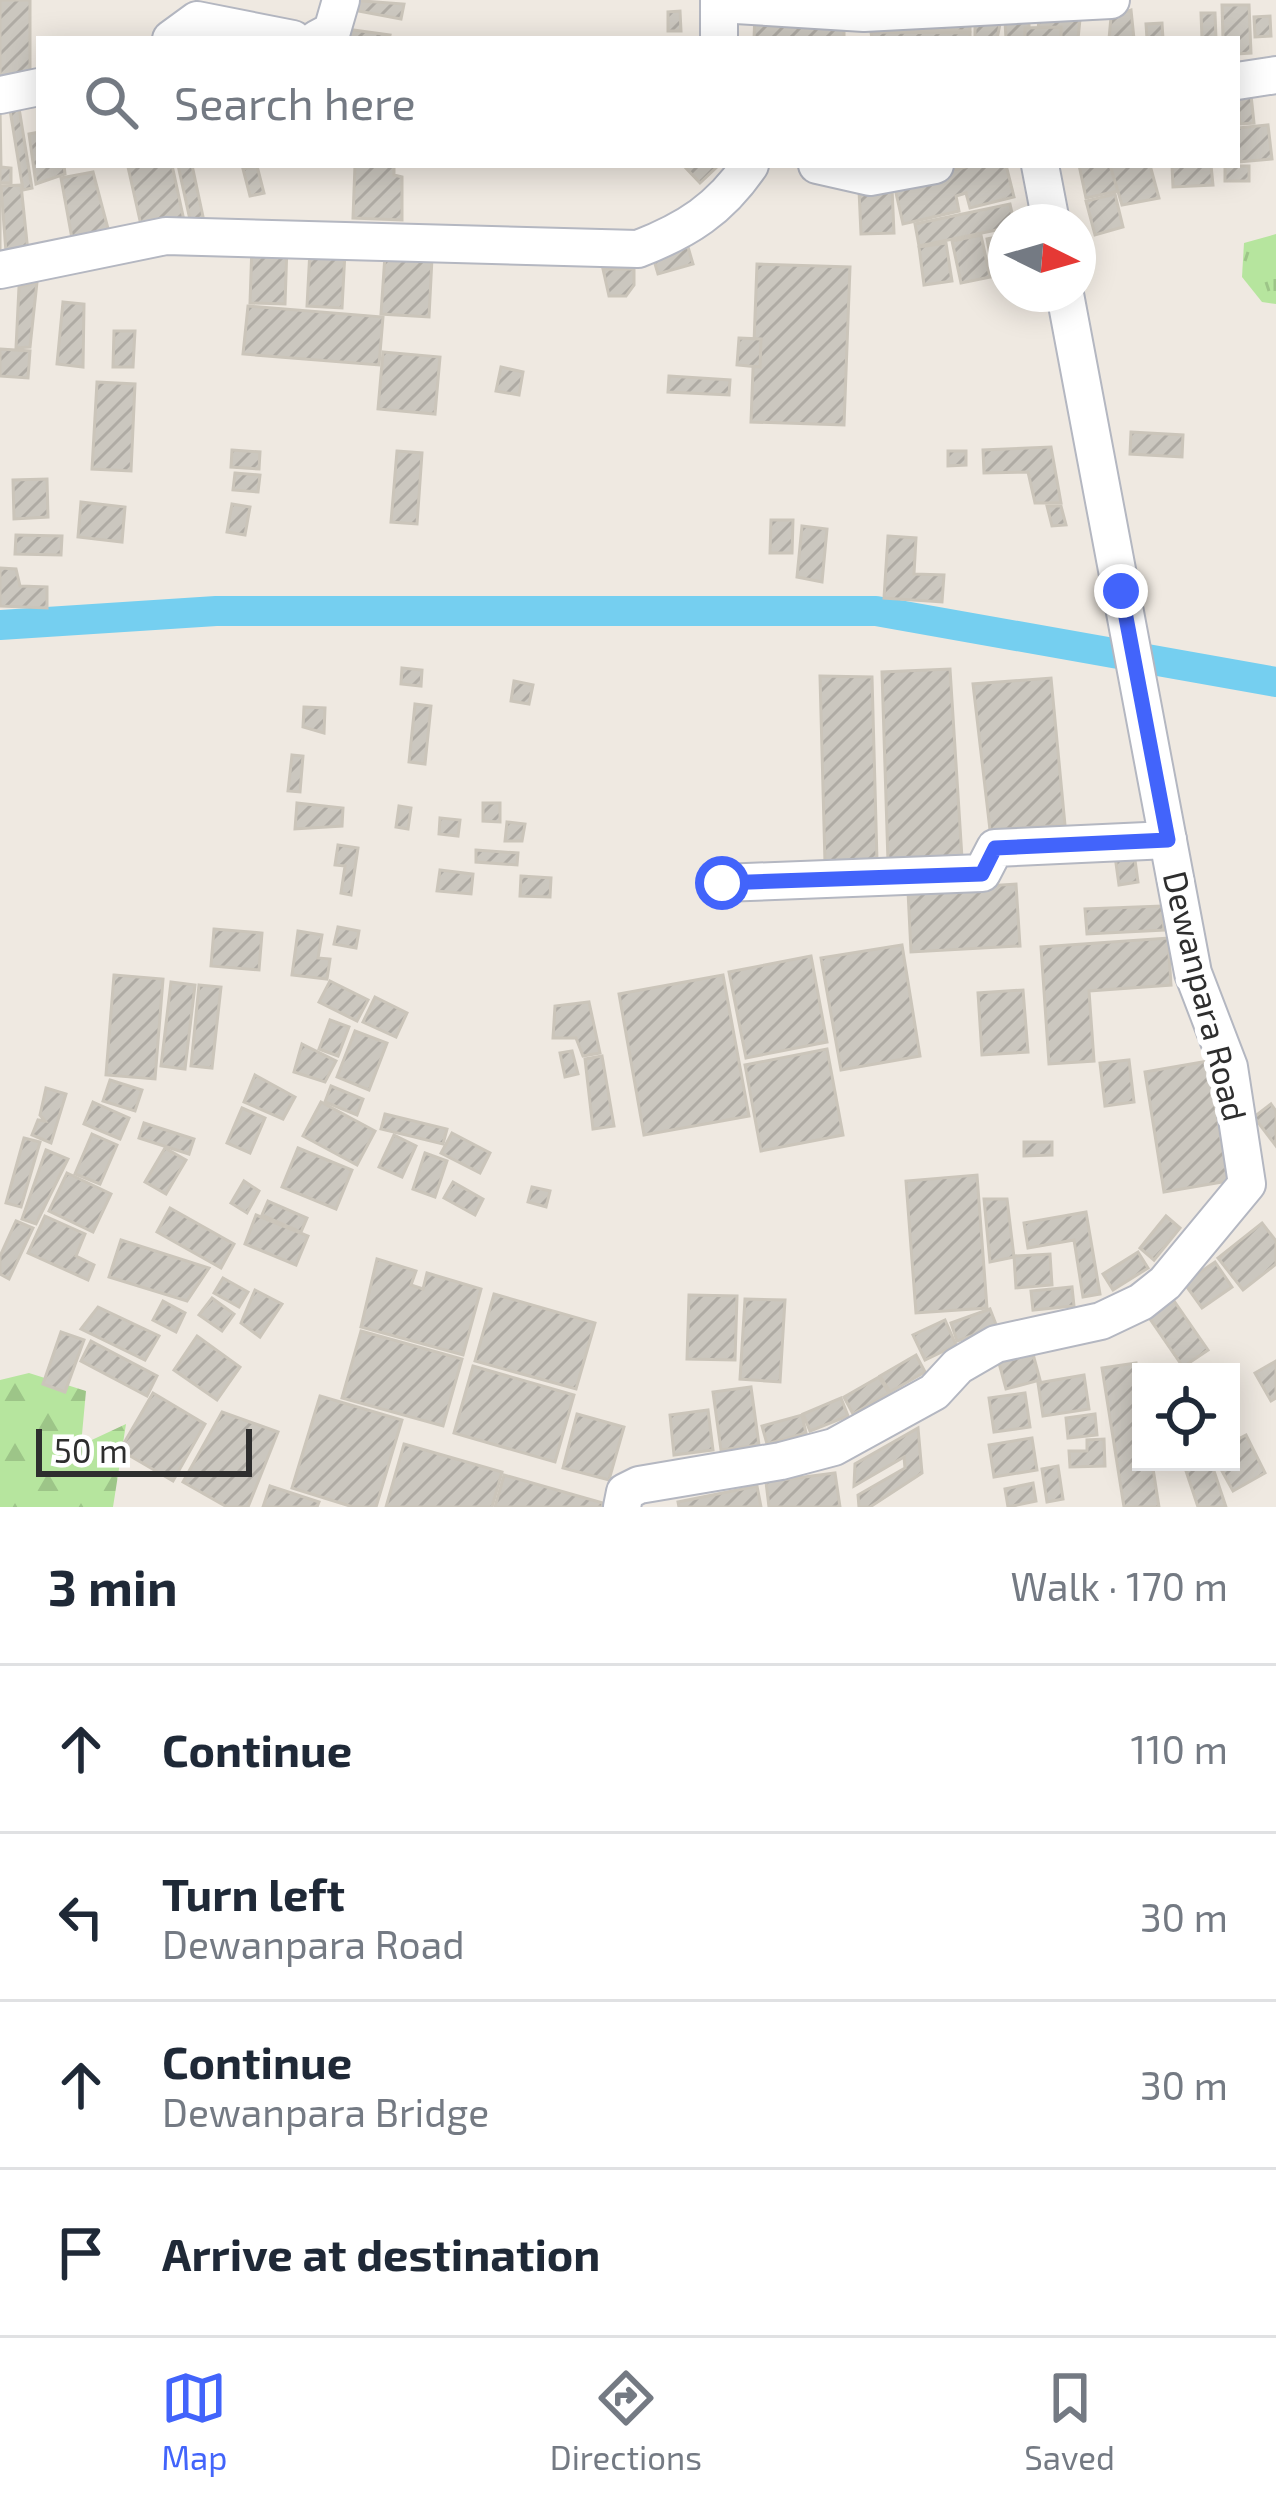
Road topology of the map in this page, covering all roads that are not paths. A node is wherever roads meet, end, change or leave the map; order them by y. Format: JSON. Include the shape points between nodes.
{"nodes":[{"id":1,"x":341,"y":0,"type":"edge"},
{"id":2,"x":1111,"y":0,"type":"edge"},
{"id":3,"x":719,"y":14,"type":"edge"},
{"id":4,"x":175,"y":36,"type":"edge"},
{"id":5,"x":278,"y":36,"type":"edge"},
{"id":6,"x":323,"y":36,"type":"edge"},
{"id":7,"x":1276,"y":75,"type":"edge"},
{"id":8,"x":1240,"y":81,"type":"edge"},
{"id":9,"x":36,"y":88,"type":"edge"},
{"id":10,"x":0,"y":95,"type":"edge"},
{"id":11,"x":748,"y":168,"type":"edge"},
{"id":12,"x":830,"y":168,"type":"edge"},
{"id":13,"x":919,"y":168,"type":"edge"},
{"id":14,"x":1041,"y":168,"type":"edge"},
{"id":15,"x":1048,"y":204,"type":"edge"},
{"id":16,"x":0,"y":270,"type":"edge"},
{"id":17,"x":1068,"y":312,"type":"edge"},
{"id":18,"x":1168,"y":840,"type":"junction"},
{"id":19,"x":722,"y":883,"type":"dead end"},
{"id":20,"x":622,"y":1507,"type":"edge"}],
"edges":[{"from":1,"to":6,"type":"street","via":[[332,31]]},
{"from":2,"to":3,"type":"street"},
{"from":4,"to":5,"type":"street","via":[[197,20]]},
{"from":7,"to":8,"type":"street"},
{"from":9,"to":10,"type":"street"},
{"from":11,"to":16,"type":"street","via":[[724,202],[638,249],[166,236]]},
{"from":12,"to":13,"type":"street","via":[[870,177]]},
{"from":14,"to":15,"type":"street"},
{"from":17,"to":18,"type":"street","name":"Dewanpara Road"},
{"from":18,"to":19,"type":"street","via":[[995,848],[982,874]]},
{"from":18,"to":20,"type":"street","name":"Dewanpara Road","via":[[1192,973],[1229,1067],[1247,1184],[1236,1198],[1141,1302],[1101,1321],[996,1344],[934,1392],[834,1447],[639,1485],[625,1492]]}]}
